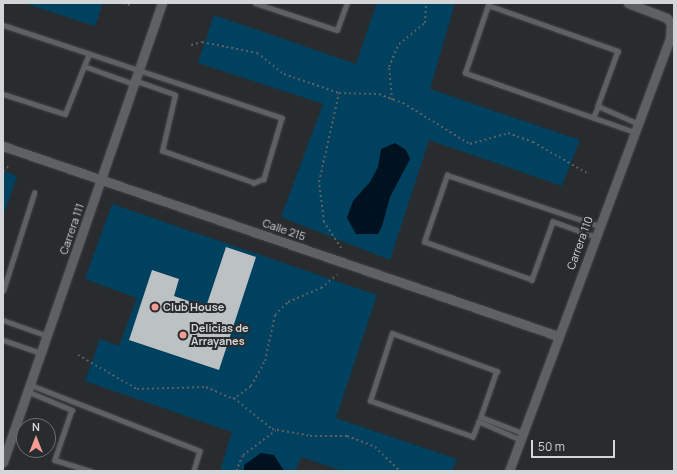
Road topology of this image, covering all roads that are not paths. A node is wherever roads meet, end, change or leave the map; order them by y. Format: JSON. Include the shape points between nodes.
{"nodes":[{"id":1,"x":162,"y":3,"type":"edge"},
{"id":2,"x":256,"y":3,"type":"edge"},
{"id":3,"x":347,"y":3,"type":"edge"},
{"id":4,"x":628,"y":3,"type":"edge"},
{"id":5,"x":3,"y":25,"type":"edge"},
{"id":6,"x":89,"y":54,"type":"junction"},
{"id":7,"x":84,"y":66,"type":"junction"},
{"id":8,"x":139,"y":72,"type":"junction"},
{"id":9,"x":135,"y":82,"type":"junction"},
{"id":10,"x":178,"y":85,"type":"junction"},
{"id":11,"x":3,"y":94,"type":"edge"},
{"id":12,"x":175,"y":95,"type":"junction"},
{"id":13,"x":598,"y":106,"type":"junction"},
{"id":14,"x":593,"y":118,"type":"junction"},
{"id":15,"x":640,"y":124,"type":"junction"},
{"id":16,"x":636,"y":133,"type":"junction"},
{"id":17,"x":3,"y":146,"type":"edge"},
{"id":18,"x":102,"y":180,"type":"junction"},
{"id":19,"x":34,"y":193,"type":"dead end"},
{"id":20,"x":557,"y":212,"type":"junction"},
{"id":21,"x":553,"y":222,"type":"junction"},
{"id":22,"x":599,"y":226,"type":"junction"},
{"id":23,"x":595,"y":237,"type":"junction"},
{"id":24,"x":3,"y":291,"type":"edge"},
{"id":25,"x":3,"y":320,"type":"edge"},
{"id":26,"x":48,"y":336,"type":"junction"},
{"id":27,"x":558,"y":336,"type":"junction"},
{"id":28,"x":3,"y":340,"type":"edge"},
{"id":29,"x":42,"y":353,"type":"junction"},
{"id":30,"x":30,"y":389,"type":"junction"},
{"id":31,"x":75,"y":402,"type":"junction"},
{"id":32,"x":72,"y":410,"type":"junction"},
{"id":33,"x":480,"y":420,"type":"junction"},
{"id":34,"x":522,"y":436,"type":"junction"},
{"id":35,"x":3,"y":462,"type":"edge"},
{"id":36,"x":92,"y":471,"type":"edge"},
{"id":37,"x":194,"y":471,"type":"edge"},
{"id":38,"x":508,"y":471,"type":"edge"}],
"edges":[{"from":1,"to":8,"type":"street","name":"Carrera 111"},
{"from":2,"to":3,"type":"lane","via":[[336,30]]},
{"from":4,"to":15,"type":"street","name":"Carrera 110","via":[[660,13],[670,24],[670,38]]},
{"from":5,"to":6,"type":"lane"},
{"from":6,"to":7,"type":"lane"},
{"from":6,"to":8,"type":"lane"},
{"from":7,"to":9,"type":"lane"},
{"from":7,"to":11,"type":"lane","via":[[65,114]]},
{"from":8,"to":9,"type":"street","name":"Carrera 111"},
{"from":8,"to":10,"type":"lane"},
{"from":9,"to":12,"type":"lane"},
{"from":9,"to":18,"type":"street","name":"Carrera 111"},
{"from":10,"to":12,"type":"lane"},
{"from":10,"to":12,"type":"lane","via":[[282,118],[264,179],[254,183],[162,152]]},
{"from":13,"to":14,"type":"lane"},
{"from":13,"to":14,"type":"lane","via":[[618,51],[488,5],[465,73]]},
{"from":13,"to":15,"type":"lane"},
{"from":14,"to":16,"type":"lane"},
{"from":15,"to":16,"type":"street","name":"Carrera 110"},
{"from":16,"to":22,"type":"street","name":"Carrera 110"},
{"from":17,"to":18,"type":"street","name":"Calle 215"},
{"from":18,"to":26,"type":"street","name":"Carrera 111"},
{"from":18,"to":27,"type":"street","name":"Calle 215"},
{"from":19,"to":24,"type":"lane"},
{"from":20,"to":21,"type":"lane"},
{"from":20,"to":21,"type":"lane","via":[[447,175],[424,242],[532,280]]},
{"from":20,"to":22,"type":"lane"},
{"from":21,"to":23,"type":"lane"},
{"from":22,"to":23,"type":"street","name":"Carrera 110"},
{"from":23,"to":27,"type":"street","name":"Carrera 110"},
{"from":25,"to":26,"type":"lane"},
{"from":26,"to":29,"type":"street","name":"Carrera 111"},
{"from":27,"to":34,"type":"street","name":"Carrera 110"},
{"from":28,"to":29,"type":"lane"},
{"from":29,"to":30,"type":"street","name":"Carrera 111"},
{"from":30,"to":31,"type":"lane"},
{"from":30,"to":32,"type":"lane"},
{"from":30,"to":35,"type":"street","name":"Carrera 111"},
{"from":31,"to":32,"type":"lane"},
{"from":31,"to":37,"type":"lane","via":[[200,451]]},
{"from":32,"to":36,"type":"lane","via":[[55,460]]},
{"from":33,"to":33,"type":"lane","via":[[496,371],[392,333],[370,401],[473,437]]},
{"from":33,"to":34,"type":"lane"},
{"from":34,"to":38,"type":"street","name":"Carrera 110"}]}
